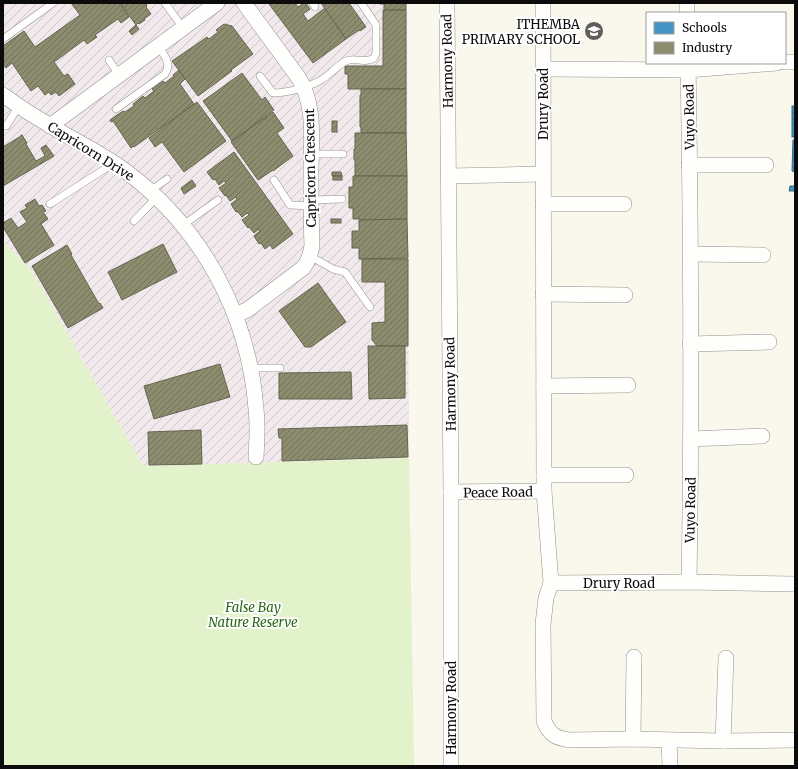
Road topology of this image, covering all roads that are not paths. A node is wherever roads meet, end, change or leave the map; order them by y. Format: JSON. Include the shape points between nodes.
{"nodes":[{"id":1,"x":53,"y":3,"type":"edge"},
{"id":2,"x":165,"y":3,"type":"edge"},
{"id":3,"x":217,"y":3,"type":"edge"},
{"id":4,"x":244,"y":3,"type":"edge"},
{"id":5,"x":361,"y":3,"type":"edge"},
{"id":6,"x":446,"y":3,"type":"edge"},
{"id":7,"x":543,"y":3,"type":"edge"},
{"id":8,"x":183,"y":28,"type":"junction"},
{"id":9,"x":3,"y":38,"type":"edge"},
{"id":10,"x":158,"y":46,"type":"junction"},
{"id":11,"x":109,"y":60,"type":"dead end"},
{"id":12,"x":747,"y":64,"type":"edge"},
{"id":13,"x":688,"y":66,"type":"edge"},
{"id":14,"x":543,"y":69,"type":"junction"},
{"id":15,"x":119,"y":75,"type":"junction"},
{"id":16,"x":260,"y":76,"type":"dead end"},
{"id":17,"x":304,"y":87,"type":"junction"},
{"id":18,"x":3,"y":95,"type":"edge"},
{"id":19,"x":19,"y":106,"type":"junction"},
{"id":20,"x":116,"y":109,"type":"dead end"},
{"id":21,"x":6,"y":126,"type":"dead end"},
{"id":22,"x":50,"y":126,"type":"junction"},
{"id":23,"x":311,"y":154,"type":"junction"},
{"id":24,"x":343,"y":154,"type":"dead end"},
{"id":25,"x":114,"y":163,"type":"junction"},
{"id":26,"x":766,"y":165,"type":"dead end"},
{"id":27,"x":689,"y":166,"type":"junction"},
{"id":28,"x":543,"y":174,"type":"junction"},
{"id":29,"x":448,"y":176,"type":"junction"},
{"id":30,"x":167,"y":179,"type":"dead end"},
{"id":31,"x":274,"y":180,"type":"dead end"},
{"id":32,"x":154,"y":194,"type":"junction"},
{"id":33,"x":218,"y":200,"type":"dead end"},
{"id":34,"x":342,"y":200,"type":"dead end"},
{"id":35,"x":311,"y":203,"type":"junction"},
{"id":36,"x":50,"y":204,"type":"dead end"},
{"id":37,"x":543,"y":204,"type":"junction"},
{"id":38,"x":624,"y":204,"type":"dead end"},
{"id":39,"x":134,"y":221,"type":"dead end"},
{"id":40,"x":183,"y":225,"type":"junction"},
{"id":41,"x":690,"y":254,"type":"junction"},
{"id":42,"x":763,"y":255,"type":"dead end"},
{"id":43,"x":310,"y":256,"type":"junction"},
{"id":44,"x":543,"y":294,"type":"junction"},
{"id":45,"x":625,"y":295,"type":"dead end"},
{"id":46,"x":370,"y":308,"type":"dead end"},
{"id":47,"x":235,"y":315,"type":"junction"},
{"id":48,"x":769,"y":342,"type":"dead end"},
{"id":49,"x":690,"y":344,"type":"junction"},
{"id":50,"x":250,"y":368,"type":"junction"},
{"id":51,"x":280,"y":368,"type":"dead end"},
{"id":52,"x":628,"y":385,"type":"dead end"},
{"id":53,"x":544,"y":386,"type":"junction"},
{"id":54,"x":762,"y":436,"type":"dead end"},
{"id":55,"x":691,"y":439,"type":"junction"},
{"id":56,"x":256,"y":457,"type":"dead end"},
{"id":57,"x":544,"y":475,"type":"junction"},
{"id":58,"x":626,"y":475,"type":"dead end"},
{"id":59,"x":544,"y":491,"type":"junction"},
{"id":60,"x":451,"y":492,"type":"junction"},
{"id":61,"x":689,"y":582,"type":"junction"},
{"id":62,"x":551,"y":583,"type":"junction"},
{"id":63,"x":795,"y":584,"type":"edge"},
{"id":64,"x":634,"y":658,"type":"dead end"},
{"id":65,"x":726,"y":658,"type":"dead end"},
{"id":66,"x":633,"y":739,"type":"junction"},
{"id":67,"x":669,"y":740,"type":"junction"},
{"id":68,"x":795,"y":740,"type":"edge"},
{"id":69,"x":723,"y":741,"type":"junction"},
{"id":70,"x":452,"y":766,"type":"edge"},
{"id":71,"x":670,"y":766,"type":"edge"}],
"edges":[{"from":1,"to":9,"type":"lane"},
{"from":2,"to":8,"type":"lane"},
{"from":3,"to":8,"type":"street"},
{"from":4,"to":17,"type":"street","name":"Capricorn Crescent"},
{"from":5,"to":17,"type":"lane","via":[[376,24],[374,58],[368,61],[347,60],[320,81]]},
{"from":6,"to":29,"type":"street","name":"Harmony Road"},
{"from":7,"to":14,"type":"street","name":"Drury Road"},
{"from":8,"to":10,"type":"street"},
{"from":10,"to":15,"type":"street"},
{"from":10,"to":20,"type":"lane","via":[[168,62],[165,74]]},
{"from":11,"to":15,"type":"lane"},
{"from":12,"to":13,"type":"street"},
{"from":13,"to":14,"type":"street"},
{"from":13,"to":27,"type":"street","name":"Vuyo Road"},
{"from":14,"to":28,"type":"street","name":"Drury Road"},
{"from":15,"to":22,"type":"street"},
{"from":16,"to":17,"type":"lane","via":[[273,93],[284,93]]},
{"from":17,"to":23,"type":"street","name":"Capricorn Crescent","via":[[311,119]]},
{"from":18,"to":19,"type":"street","name":"Capricorn Drive"},
{"from":19,"to":21,"type":"lane"},
{"from":19,"to":22,"type":"street","name":"Capricorn Drive"},
{"from":22,"to":25,"type":"street","name":"Capricorn Drive"},
{"from":23,"to":24,"type":"lane"},
{"from":23,"to":35,"type":"street","name":"Capricorn Crescent"},
{"from":25,"to":32,"type":"street","name":"Capricorn Drive"},
{"from":25,"to":36,"type":"lane"},
{"from":26,"to":27,"type":"street","name":"Vuyo Road"},
{"from":27,"to":41,"type":"street","name":"Vuyo Road"},
{"from":28,"to":29,"type":"street"},
{"from":28,"to":37,"type":"street","name":"Drury Road"},
{"from":29,"to":60,"type":"street","name":"Harmony Road"},
{"from":30,"to":32,"type":"lane"},
{"from":31,"to":35,"type":"lane","via":[[290,206]]},
{"from":32,"to":39,"type":"lane"},
{"from":32,"to":40,"type":"street","name":"Capricorn Drive"},
{"from":33,"to":40,"type":"lane"},
{"from":34,"to":35,"type":"lane"},
{"from":35,"to":43,"type":"street","name":"Capricorn Crescent"},
{"from":37,"to":38,"type":"street"},
{"from":37,"to":44,"type":"street","name":"Drury Road"},
{"from":40,"to":47,"type":"street","name":"Capricorn Drive","via":[[205,255]]},
{"from":41,"to":42,"type":"street"},
{"from":41,"to":49,"type":"street","name":"Vuyo Road"},
{"from":43,"to":46,"type":"lane","via":[[333,269],[345,272]]},
{"from":43,"to":47,"type":"street","via":[[303,268],[247,310]]},
{"from":44,"to":45,"type":"street"},
{"from":44,"to":53,"type":"street","name":"Drury Road"},
{"from":47,"to":50,"type":"street","name":"Capricorn Drive"},
{"from":48,"to":49,"type":"street"},
{"from":49,"to":55,"type":"street","name":"Vuyo Road"},
{"from":50,"to":51,"type":"lane"},
{"from":50,"to":56,"type":"street","name":"Capricorn Drive","via":[[256,408]]},
{"from":52,"to":53,"type":"street"},
{"from":53,"to":57,"type":"street","name":"Drury Road"},
{"from":54,"to":55,"type":"street"},
{"from":55,"to":61,"type":"street","name":"Vuyo Road"},
{"from":57,"to":58,"type":"street"},
{"from":57,"to":59,"type":"street","name":"Drury Road"},
{"from":59,"to":60,"type":"street","name":"Peace Road"},
{"from":59,"to":62,"type":"street","name":"Drury Road"},
{"from":60,"to":70,"type":"street","name":"Harmony Road"},
{"from":61,"to":62,"type":"street","name":"Drury Road"},
{"from":61,"to":63,"type":"street","name":"Drury Road"},
{"from":62,"to":66,"type":"street","via":[[543,624],[544,721],[547,729],[560,739]]},
{"from":64,"to":66,"type":"street"},
{"from":65,"to":69,"type":"street"},
{"from":66,"to":67,"type":"street"},
{"from":67,"to":69,"type":"street"},
{"from":67,"to":71,"type":"street"},
{"from":68,"to":69,"type":"street"}]}
